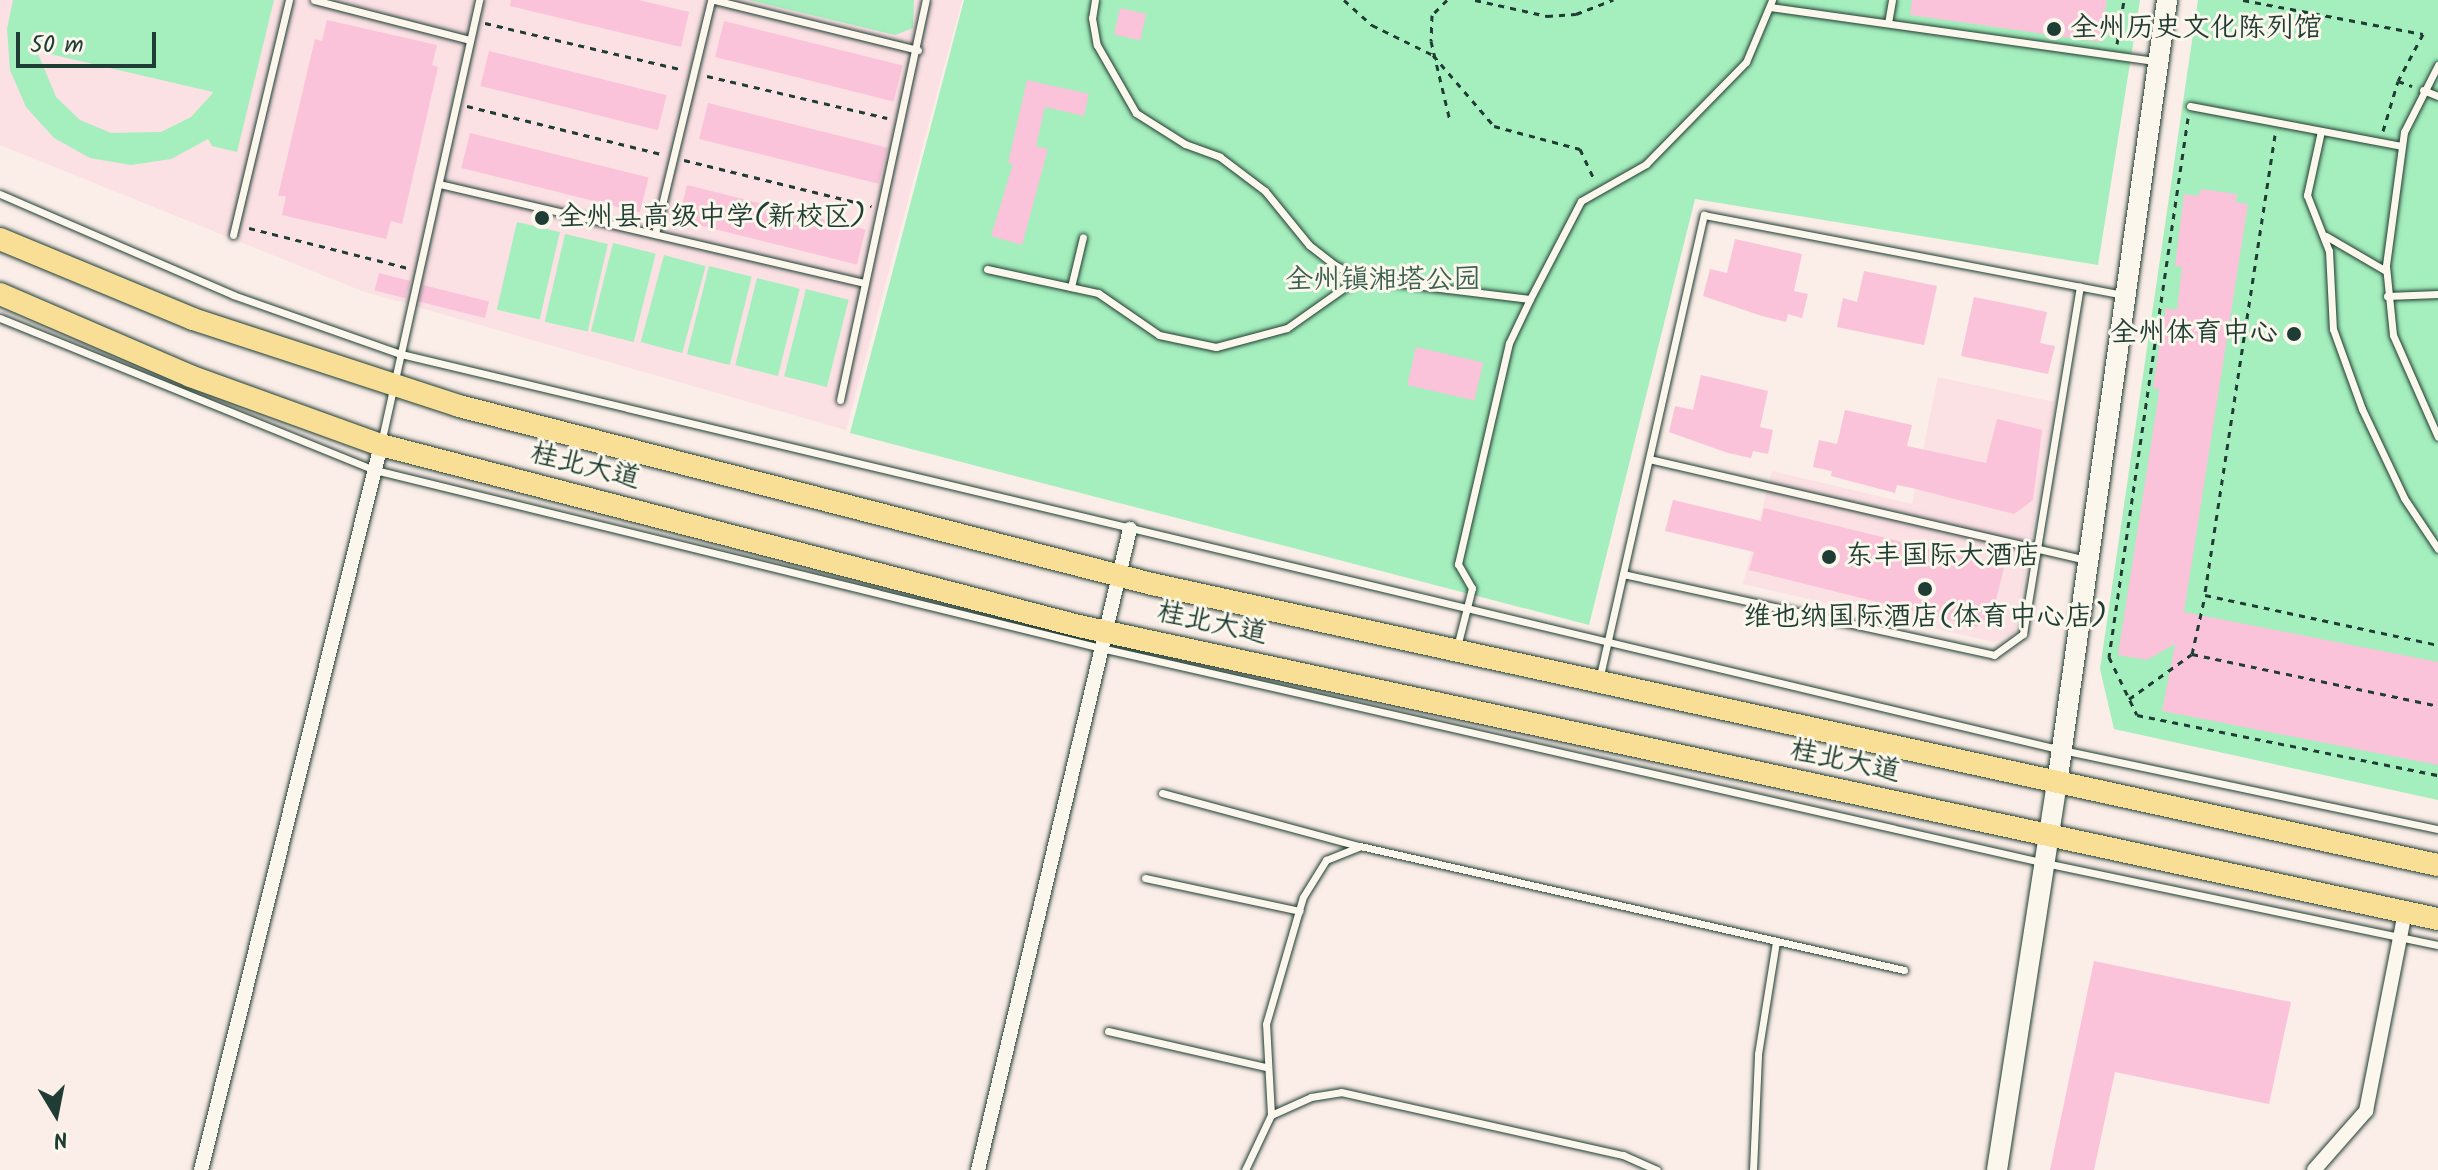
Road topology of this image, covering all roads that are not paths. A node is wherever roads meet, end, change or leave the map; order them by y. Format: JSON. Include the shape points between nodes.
{"nodes":[{"id":1,"x":289,"y":0,"type":"edge"},
{"id":2,"x":314,"y":0,"type":"edge"},
{"id":3,"x":479,"y":0,"type":"edge"},
{"id":4,"x":712,"y":0,"type":"edge"},
{"id":5,"x":926,"y":0,"type":"edge"},
{"id":6,"x":1095,"y":0,"type":"edge"},
{"id":7,"x":1892,"y":0,"type":"edge"},
{"id":8,"x":2167,"y":0,"type":"edge"},
{"id":9,"x":330,"y":2,"type":"edge"},
{"id":10,"x":1771,"y":3,"type":"edge"},
{"id":11,"x":1888,"y":23,"type":"junction"},
{"id":12,"x":470,"y":40,"type":"junction"},
{"id":13,"x":918,"y":50,"type":"junction"},
{"id":14,"x":2159,"y":61,"type":"junction"},
{"id":15,"x":2438,"y":65,"type":"edge"},
{"id":16,"x":2423,"y":90,"type":"junction"},
{"id":17,"x":2438,"y":96,"type":"edge"},
{"id":18,"x":2190,"y":106,"type":"road end"},
{"id":19,"x":2321,"y":131,"type":"junction"},
{"id":20,"x":2401,"y":146,"type":"junction"},
{"id":21,"x":439,"y":184,"type":"junction"},
{"id":22,"x":0,"y":194,"type":"edge"},
{"id":23,"x":655,"y":234,"type":"junction"},
{"id":24,"x":233,"y":235,"type":"dead end"},
{"id":25,"x":2326,"y":236,"type":"junction"},
{"id":26,"x":1083,"y":237,"type":"dead end"},
{"id":27,"x":0,"y":239,"type":"edge"},
{"id":28,"x":987,"y":269,"type":"dead end"},
{"id":29,"x":2386,"y":271,"type":"junction"},
{"id":30,"x":1358,"y":278,"type":"junction"},
{"id":31,"x":865,"y":283,"type":"junction"},
{"id":32,"x":1071,"y":287,"type":"junction"},
{"id":33,"x":2080,"y":287,"type":"junction"},
{"id":34,"x":0,"y":294,"type":"edge"},
{"id":35,"x":2438,"y":294,"type":"edge"},
{"id":36,"x":2126,"y":296,"type":"junction"},
{"id":37,"x":2387,"y":296,"type":"junction"},
{"id":38,"x":1530,"y":299,"type":"junction"},
{"id":39,"x":0,"y":318,"type":"edge"},
{"id":40,"x":401,"y":354,"type":"junction"},
{"id":41,"x":394,"y":384,"type":"junction"},
{"id":42,"x":840,"y":400,"type":"dead end"},
{"id":43,"x":2438,"y":437,"type":"edge"},
{"id":44,"x":381,"y":445,"type":"junction"},
{"id":45,"x":1649,"y":459,"type":"junction"},
{"id":46,"x":375,"y":470,"type":"junction"},
{"id":47,"x":1130,"y":529,"type":"junction"},
{"id":48,"x":2037,"y":548,"type":"junction"},
{"id":49,"x":2438,"y":549,"type":"edge"},
{"id":50,"x":2089,"y":560,"type":"junction"},
{"id":51,"x":1623,"y":574,"type":"junction"},
{"id":52,"x":1118,"y":576,"type":"junction"},
{"id":53,"x":1466,"y":610,"type":"junction"},
{"id":54,"x":1103,"y":639,"type":"junction"},
{"id":55,"x":1608,"y":640,"type":"junction"},
{"id":56,"x":1456,"y":651,"type":"junction"},
{"id":57,"x":1598,"y":683,"type":"junction"},
{"id":58,"x":2062,"y":750,"type":"junction"},
{"id":59,"x":2057,"y":784,"type":"junction"},
{"id":60,"x":1162,"y":793,"type":"dead end"},
{"id":61,"x":2438,"y":829,"type":"edge"},
{"id":62,"x":2049,"y":838,"type":"junction"},
{"id":63,"x":1360,"y":846,"type":"junction"},
{"id":64,"x":2045,"y":863,"type":"junction"},
{"id":65,"x":2438,"y":865,"type":"edge"},
{"id":66,"x":1145,"y":878,"type":"dead end"},
{"id":67,"x":1300,"y":911,"type":"junction"},
{"id":68,"x":2405,"y":912,"type":"junction"},
{"id":69,"x":2438,"y":919,"type":"edge"},
{"id":70,"x":2400,"y":937,"type":"junction"},
{"id":71,"x":1776,"y":942,"type":"junction"},
{"id":72,"x":2438,"y":945,"type":"edge"},
{"id":73,"x":1904,"y":970,"type":"dead end"},
{"id":74,"x":1108,"y":1031,"type":"dead end"},
{"id":75,"x":1265,"y":1067,"type":"junction"},
{"id":76,"x":1271,"y":1115,"type":"junction"},
{"id":77,"x":201,"y":1170,"type":"edge"},
{"id":78,"x":978,"y":1170,"type":"edge"},
{"id":79,"x":1245,"y":1170,"type":"edge"},
{"id":80,"x":1657,"y":1170,"type":"edge"},
{"id":81,"x":1753,"y":1170,"type":"edge"},
{"id":82,"x":1997,"y":1170,"type":"edge"},
{"id":83,"x":2314,"y":1170,"type":"edge"}],
"edges":[{"from":1,"to":24,"type":"lane"},
{"from":2,"to":9,"type":"lane"},
{"from":3,"to":12,"type":"lane"},
{"from":4,"to":13,"type":"lane"},
{"from":4,"to":23,"type":"lane"},
{"from":5,"to":13,"type":"lane"},
{"from":6,"to":30,"type":"lane","via":[[1092,24],[1097,45],[1136,113],[1185,144],[1220,157],[1265,191],[1309,245]]},
{"from":7,"to":11,"type":"lane"},
{"from":8,"to":14,"type":"main road"},
{"from":9,"to":12,"type":"lane"},
{"from":10,"to":11,"type":"lane"},
{"from":10,"to":38,"type":"lane","via":[[1746,62],[1646,164],[1581,201]]},
{"from":11,"to":14,"type":"lane"},
{"from":12,"to":21,"type":"lane"},
{"from":13,"to":31,"type":"lane"},
{"from":14,"to":36,"type":"main road"},
{"from":15,"to":16,"type":"lane"},
{"from":16,"to":17,"type":"lane"},
{"from":16,"to":20,"type":"lane"},
{"from":18,"to":19,"type":"lane"},
{"from":19,"to":20,"type":"lane"},
{"from":19,"to":25,"type":"lane","via":[[2307,195]]},
{"from":20,"to":29,"type":"lane"},
{"from":21,"to":23,"type":"lane"},
{"from":21,"to":40,"type":"lane"},
{"from":22,"to":40,"type":"lane","via":[[233,295]]},
{"from":23,"to":31,"type":"lane"},
{"from":25,"to":29,"type":"lane"},
{"from":25,"to":49,"type":"lane","via":[[2333,329],[2342,357],[2404,498]]},
{"from":26,"to":32,"type":"lane"},
{"from":27,"to":41,"type":"main road","name":"桂北大道","via":[[193,319]]},
{"from":28,"to":32,"type":"lane"},
{"from":29,"to":37,"type":"lane"},
{"from":30,"to":32,"type":"lane","via":[[1287,328],[1216,347],[1159,335],[1098,293]]},
{"from":30,"to":38,"type":"lane"},
{"from":31,"to":42,"type":"lane"},
{"from":33,"to":36,"type":"lane"},
{"from":33,"to":45,"type":"lane","via":[[1704,215]]},
{"from":33,"to":48,"type":"lane"},
{"from":34,"to":44,"type":"main road","name":"桂北大道","via":[[190,376]]},
{"from":35,"to":37,"type":"lane"},
{"from":36,"to":50,"type":"main road"},
{"from":37,"to":43,"type":"lane","via":[[2393,335]]},
{"from":38,"to":53,"type":"lane","via":[[1509,343],[1458,564],[1472,588]]},
{"from":39,"to":46,"type":"lane"},
{"from":40,"to":41,"type":"lane"},
{"from":40,"to":47,"type":"lane"},
{"from":41,"to":44,"type":"lane"},
{"from":41,"to":52,"type":"main road","name":"桂北大道","via":[[459,406]]},
{"from":44,"to":46,"type":"street"},
{"from":44,"to":54,"type":"main road","name":"桂北大道"},
{"from":45,"to":48,"type":"lane"},
{"from":45,"to":51,"type":"lane"},
{"from":46,"to":54,"type":"lane"},
{"from":46,"to":77,"type":"street"},
{"from":47,"to":52,"type":"street"},
{"from":47,"to":53,"type":"lane"},
{"from":48,"to":50,"type":"lane"},
{"from":48,"to":51,"type":"lane","via":[[2023,634],[1994,655]]},
{"from":50,"to":58,"type":"main road"},
{"from":51,"to":55,"type":"lane"},
{"from":52,"to":54,"type":"street"},
{"from":52,"to":56,"type":"main road","name":"桂北大道"},
{"from":53,"to":55,"type":"lane"},
{"from":53,"to":56,"type":"lane"},
{"from":54,"to":62,"type":"main road","name":"桂北大道"},
{"from":54,"to":64,"type":"lane"},
{"from":54,"to":78,"type":"street"},
{"from":55,"to":57,"type":"lane"},
{"from":55,"to":58,"type":"lane"},
{"from":56,"to":57,"type":"main road","name":"桂北大道"},
{"from":57,"to":59,"type":"main road","name":"桂北大道"},
{"from":58,"to":59,"type":"main road"},
{"from":58,"to":61,"type":"lane"},
{"from":59,"to":62,"type":"main road"},
{"from":59,"to":65,"type":"main road","name":"桂北大道"},
{"from":60,"to":63,"type":"lane"},
{"from":62,"to":64,"type":"main road"},
{"from":62,"to":68,"type":"main road","name":"桂北大道"},
{"from":63,"to":67,"type":"lane","via":[[1318,868]]},
{"from":63,"to":71,"type":"lane"},
{"from":64,"to":70,"type":"lane"},
{"from":64,"to":82,"type":"main road"},
{"from":66,"to":67,"type":"lane"},
{"from":67,"to":75,"type":"lane","via":[[1267,1017]]},
{"from":68,"to":69,"type":"main road","name":"桂北大道"},
{"from":68,"to":70,"type":"street"},
{"from":70,"to":72,"type":"lane"},
{"from":70,"to":83,"type":"street","via":[[2366,1111]]},
{"from":71,"to":73,"type":"lane"},
{"from":71,"to":81,"type":"lane","via":[[1758,1054]]},
{"from":74,"to":75,"type":"lane"},
{"from":75,"to":76,"type":"lane"},
{"from":76,"to":79,"type":"lane"},
{"from":76,"to":80,"type":"lane","via":[[1311,1097],[1341,1092],[1623,1155]]}]}
